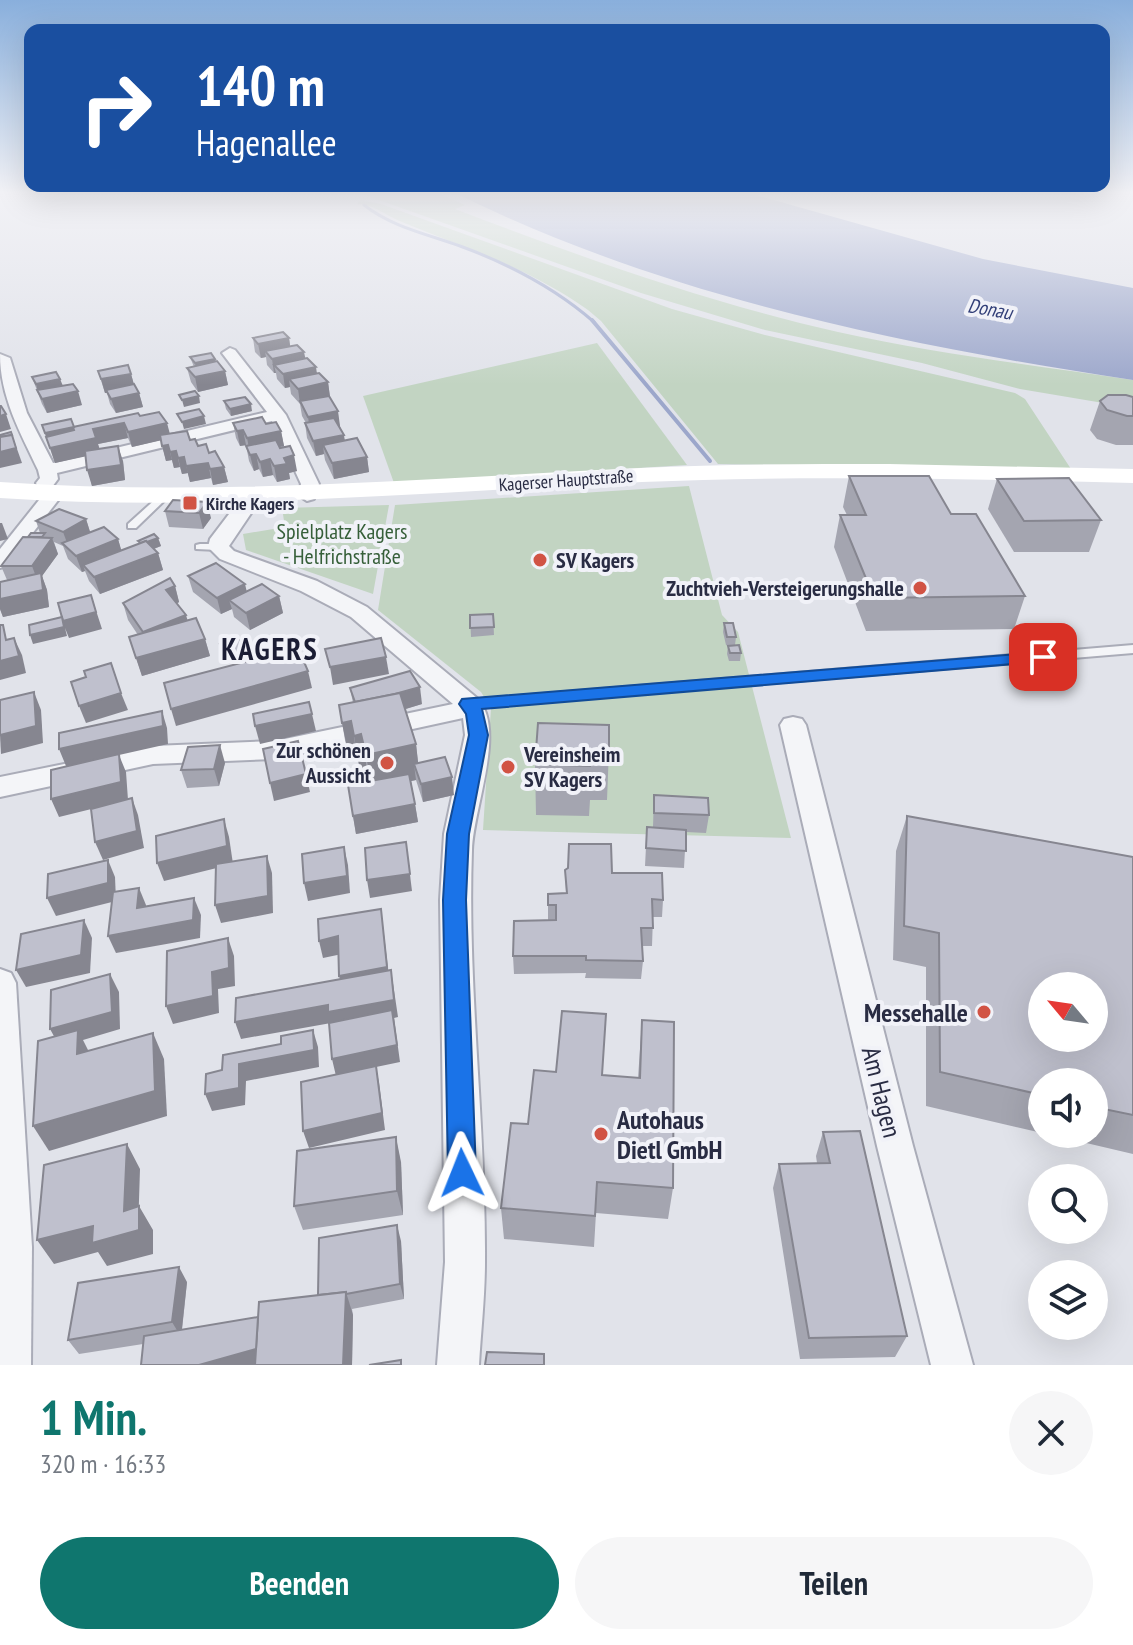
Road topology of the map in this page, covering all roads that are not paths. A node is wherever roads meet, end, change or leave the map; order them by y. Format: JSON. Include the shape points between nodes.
{"nodes":[{"id":1,"x":230,"y":353,"type":"dead end"},
{"id":2,"x":2,"y":358,"type":"dead end"},
{"id":3,"x":278,"y":415,"type":"junction"},
{"id":4,"x":1133,"y":476,"type":"edge"},
{"id":5,"x":45,"y":486,"type":"junction"},
{"id":6,"x":0,"y":490,"type":"edge"},
{"id":7,"x":307,"y":495,"type":"junction"},
{"id":8,"x":252,"y":497,"type":"junction"},
{"id":9,"x":162,"y":498,"type":"junction"},
{"id":10,"x":132,"y":526,"type":"dead end"},
{"id":11,"x":0,"y":562,"type":"edge"},
{"id":12,"x":1133,"y":649,"type":"edge"},
{"id":13,"x":470,"y":706,"type":"junction"},
{"id":14,"x":793,"y":725,"type":"dead end"},
{"id":15,"x":0,"y":787,"type":"edge"},
{"id":16,"x":0,"y":983,"type":"edge"},
{"id":17,"x":6,"y":1249,"type":"edge"},
{"id":18,"x":10,"y":1365,"type":"edge"},
{"id":19,"x":458,"y":1365,"type":"edge"},
{"id":20,"x":952,"y":1365,"type":"edge"}],
"edges":[{"from":1,"to":3,"type":"street"},
{"from":2,"to":5,"type":"street"},
{"from":3,"to":5,"type":"street"},
{"from":3,"to":7,"type":"street","via":[[310,484]]},
{"from":4,"to":7,"type":"street","name":"Kagerser Hauptstraße","via":[[709,472]]},
{"from":5,"to":6,"type":"street","name":"Kagerser Hauptstraße"},
{"from":5,"to":9,"type":"street","name":"Kagerser Hauptstraße"},
{"from":5,"to":11,"type":"street"},
{"from":7,"to":8,"type":"street","name":"Kagerser Hauptstraße"},
{"from":8,"to":9,"type":"street","name":"Kagerser Hauptstraße"},
{"from":8,"to":13,"type":"street","via":[[209,547],[359,612]]},
{"from":9,"to":10,"type":"lane"},
{"from":12,"to":13,"type":"lane"},
{"from":13,"to":15,"type":"street","via":[[275,750],[153,755]]},
{"from":13,"to":19,"type":"street","via":[[478,735],[458,834],[455,900],[465,1262]]},
{"from":14,"to":20,"type":"street","name":"Am Hagen"},
{"from":16,"to":17,"type":"street"},
{"from":17,"to":18,"type":"street"}]}
